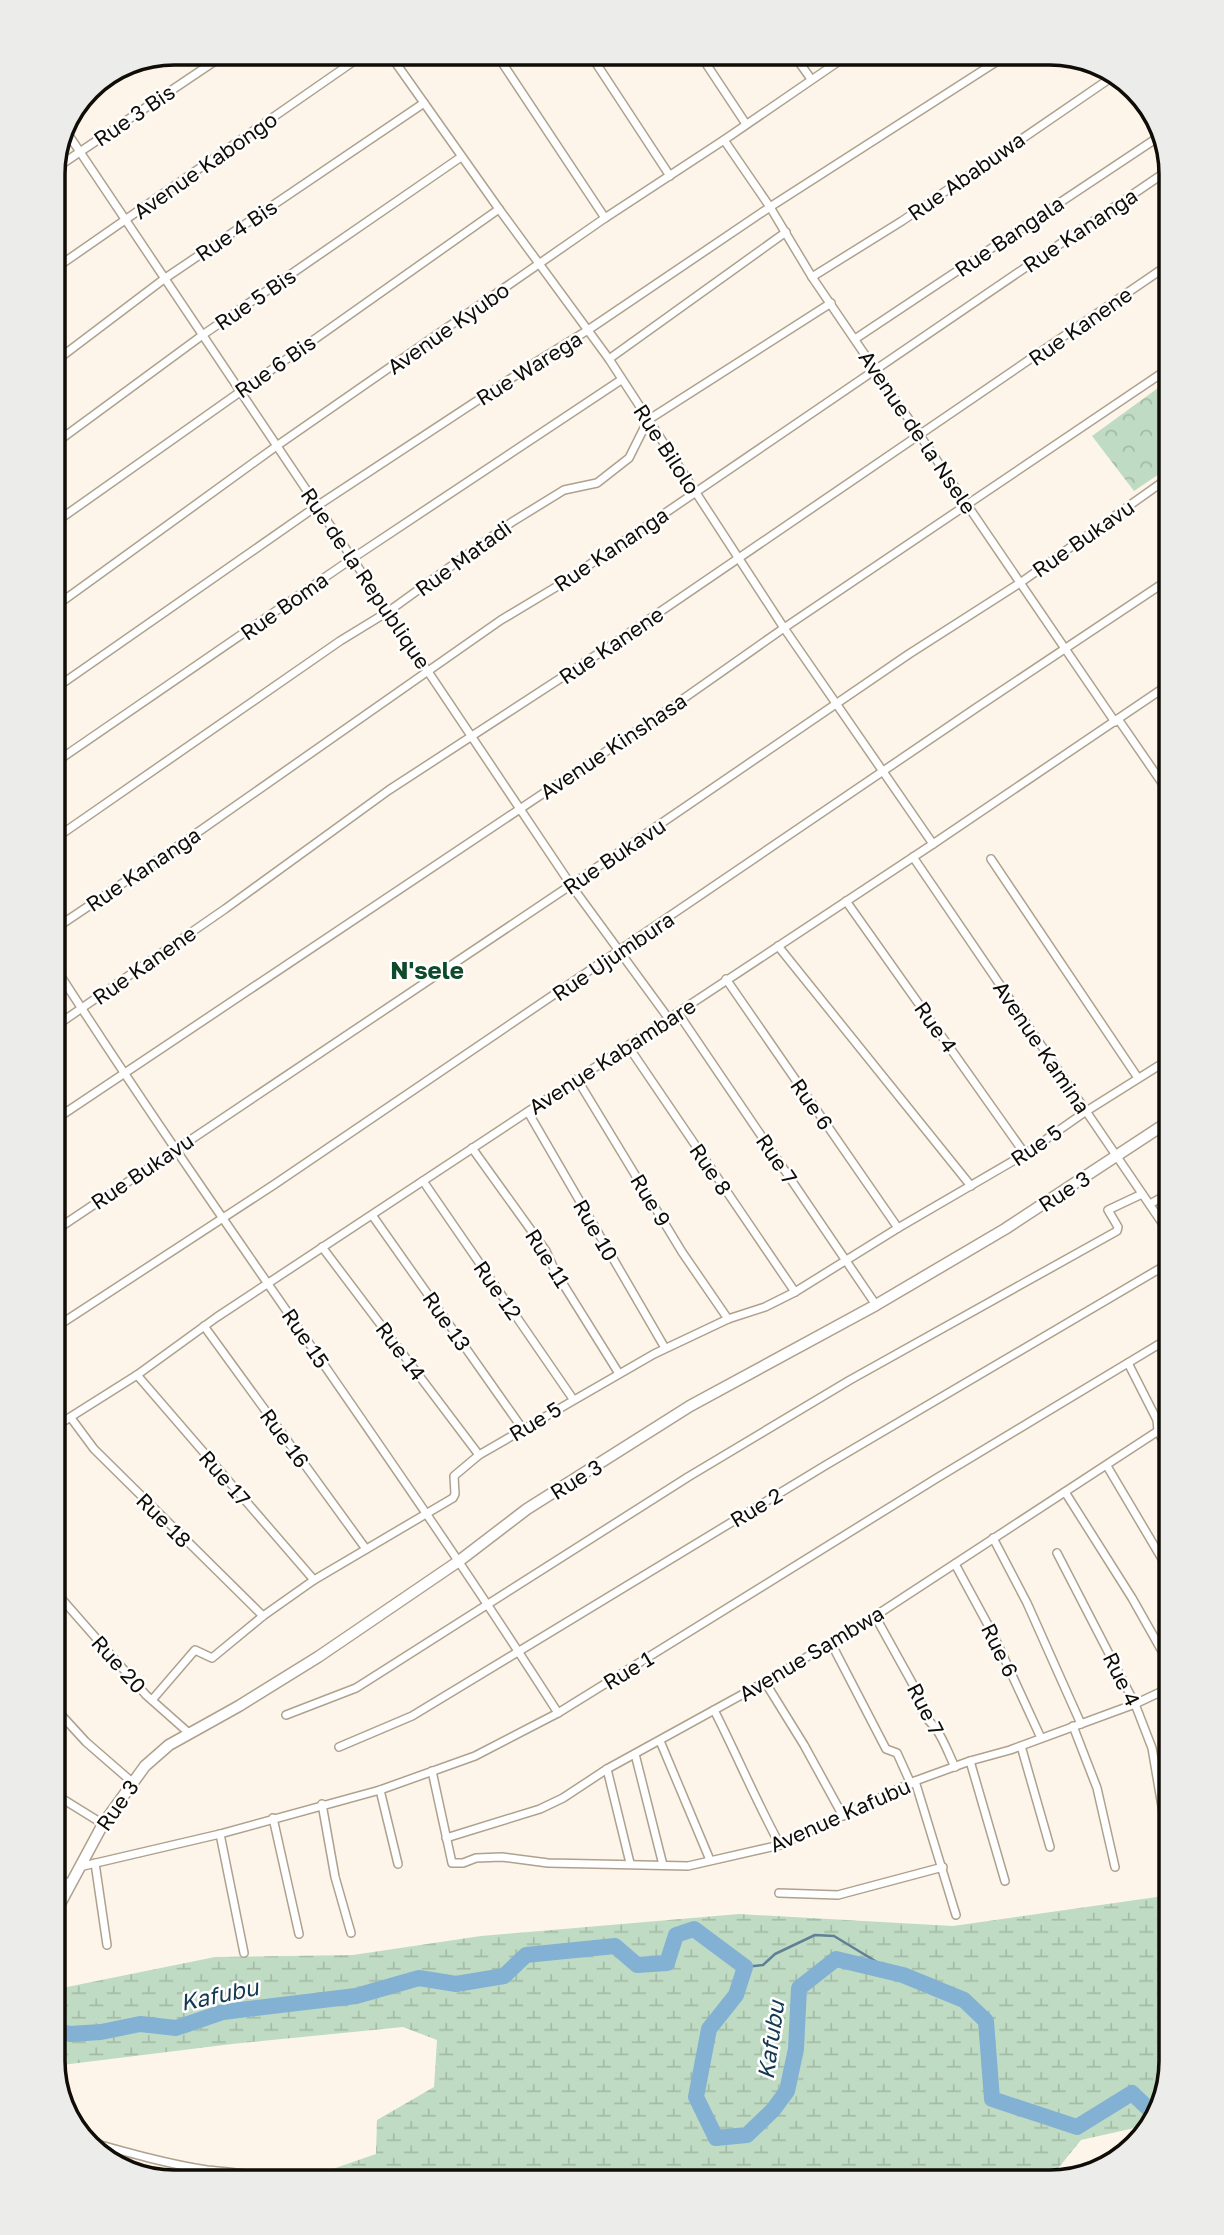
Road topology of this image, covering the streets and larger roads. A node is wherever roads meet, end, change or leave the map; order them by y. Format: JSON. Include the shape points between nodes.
{"nodes":[{"id":1,"x":209,"y":65,"type":"edge"},
{"id":2,"x":350,"y":65,"type":"edge"},
{"id":3,"x":397,"y":65,"type":"edge"},
{"id":4,"x":504,"y":65,"type":"edge"},
{"id":5,"x":597,"y":65,"type":"edge"},
{"id":6,"x":707,"y":65,"type":"edge"},
{"id":7,"x":801,"y":65,"type":"edge"},
{"id":8,"x":833,"y":65,"type":"edge"},
{"id":9,"x":991,"y":65,"type":"edge"},
{"id":10,"x":811,"y":79,"type":"junction"},
{"id":11,"x":1107,"y":81,"type":"edge"},
{"id":12,"x":424,"y":103,"type":"junction"},
{"id":13,"x":746,"y":124,"type":"junction"},
{"id":14,"x":71,"y":139,"type":"edge"},
{"id":15,"x":724,"y":140,"type":"junction"},
{"id":16,"x":1153,"y":140,"type":"edge"},
{"id":17,"x":79,"y":152,"type":"junction"},
{"id":18,"x":461,"y":157,"type":"junction"},
{"id":19,"x":66,"y":161,"type":"edge"},
{"id":20,"x":670,"y":176,"type":"junction"},
{"id":21,"x":1159,"y":176,"type":"edge"},
{"id":22,"x":770,"y":207,"type":"junction"},
{"id":23,"x":499,"y":209,"type":"junction"},
{"id":24,"x":605,"y":218,"type":"junction"},
{"id":25,"x":127,"y":219,"type":"junction"},
{"id":26,"x":786,"y":232,"type":"junction"},
{"id":27,"x":65,"y":262,"type":"edge"},
{"id":28,"x":540,"y":264,"type":"junction"},
{"id":29,"x":1159,"y":271,"type":"edge"},
{"id":30,"x":812,"y":278,"type":"junction"},
{"id":31,"x":164,"y":279,"type":"junction"},
{"id":32,"x":831,"y":303,"type":"junction"},
{"id":33,"x":589,"y":330,"type":"junction"},
{"id":34,"x":204,"y":334,"type":"junction"},
{"id":35,"x":855,"y":339,"type":"junction"},
{"id":36,"x":65,"y":354,"type":"edge"},
{"id":37,"x":609,"y":359,"type":"junction"},
{"id":38,"x":875,"y":369,"type":"junction"},
{"id":39,"x":1159,"y":375,"type":"edge"},
{"id":40,"x":621,"y":380,"type":"junction"},
{"id":41,"x":240,"y":390,"type":"junction"},
{"id":42,"x":648,"y":420,"type":"junction"},
{"id":43,"x":65,"y":436,"type":"edge"},
{"id":44,"x":921,"y":436,"type":"junction"},
{"id":45,"x":278,"y":445,"type":"junction"},
{"id":46,"x":1159,"y":485,"type":"edge"},
{"id":47,"x":694,"y":492,"type":"junction"},
{"id":48,"x":317,"y":506,"type":"junction"},
{"id":49,"x":967,"y":506,"type":"junction"},
{"id":50,"x":65,"y":516,"type":"edge"},
{"id":51,"x":353,"y":558,"type":"junction"},
{"id":52,"x":738,"y":558,"type":"junction"},
{"id":53,"x":1020,"y":583,"type":"junction"},
{"id":54,"x":1159,"y":586,"type":"edge"},
{"id":55,"x":65,"y":599,"type":"edge"},
{"id":56,"x":389,"y":611,"type":"junction"},
{"id":57,"x":784,"y":628,"type":"junction"},
{"id":58,"x":1066,"y":650,"type":"junction"},
{"id":59,"x":430,"y":671,"type":"junction"},
{"id":60,"x":65,"y":682,"type":"edge"},
{"id":61,"x":1159,"y":691,"type":"edge"},
{"id":62,"x":838,"y":705,"type":"junction"},
{"id":63,"x":1117,"y":721,"type":"junction"},
{"id":64,"x":473,"y":736,"type":"junction"},
{"id":65,"x":65,"y":756,"type":"edge"},
{"id":66,"x":882,"y":773,"type":"junction"},
{"id":67,"x":1159,"y":779,"type":"edge"},
{"id":68,"x":521,"y":808,"type":"junction"},
{"id":69,"x":65,"y":831,"type":"edge"},
{"id":70,"x":933,"y":844,"type":"junction"},
{"id":71,"x":913,"y":858,"type":"junction"},
{"id":72,"x":991,"y":859,"type":"dead end"},
{"id":73,"x":571,"y":885,"type":"junction"},
{"id":74,"x":846,"y":901,"type":"junction"},
{"id":75,"x":65,"y":922,"type":"edge"},
{"id":76,"x":778,"y":946,"type":"junction"},
{"id":77,"x":620,"y":951,"type":"junction"},
{"id":78,"x":726,"y":979,"type":"junction"},
{"id":79,"x":65,"y":983,"type":"edge"},
{"id":80,"x":82,"y":1009,"type":"junction"},
{"id":81,"x":678,"y":1013,"type":"junction"},
{"id":82,"x":669,"y":1019,"type":"junction"},
{"id":83,"x":65,"y":1020,"type":"edge"},
{"id":84,"x":628,"y":1046,"type":"junction"},
{"id":85,"x":1159,"y":1066,"type":"edge"},
{"id":86,"x":126,"y":1072,"type":"junction"},
{"id":87,"x":577,"y":1079,"type":"junction"},
{"id":88,"x":1138,"y":1079,"type":"junction"},
{"id":89,"x":528,"y":1111,"type":"junction"},
{"id":90,"x":1085,"y":1112,"type":"junction"},
{"id":91,"x":65,"y":1113,"type":"edge"},
{"id":92,"x":1159,"y":1128,"type":"edge"},
{"id":93,"x":472,"y":1147,"type":"junction"},
{"id":94,"x":176,"y":1148,"type":"junction"},
{"id":95,"x":1025,"y":1154,"type":"junction"},
{"id":96,"x":1116,"y":1156,"type":"junction"},
{"id":97,"x":424,"y":1181,"type":"junction"},
{"id":98,"x":971,"y":1186,"type":"junction"},
{"id":99,"x":1142,"y":1194,"type":"junction"},
{"id":100,"x":1159,"y":1199,"type":"edge"},
{"id":101,"x":1150,"y":1204,"type":"junction"},
{"id":102,"x":372,"y":1215,"type":"junction"},
{"id":103,"x":222,"y":1218,"type":"junction"},
{"id":104,"x":1159,"y":1218,"type":"edge"},
{"id":105,"x":65,"y":1224,"type":"edge"},
{"id":106,"x":898,"y":1228,"type":"junction"},
{"id":107,"x":322,"y":1247,"type":"junction"},
{"id":108,"x":845,"y":1261,"type":"junction"},
{"id":109,"x":1159,"y":1269,"type":"edge"},
{"id":110,"x":269,"y":1283,"type":"junction"},
{"id":111,"x":795,"y":1292,"type":"junction"},
{"id":112,"x":876,"y":1305,"type":"junction"},
{"id":113,"x":728,"y":1319,"type":"junction"},
{"id":114,"x":65,"y":1321,"type":"edge"},
{"id":115,"x":204,"y":1326,"type":"junction"},
{"id":116,"x":1159,"y":1345,"type":"edge"},
{"id":117,"x":665,"y":1348,"type":"junction"},
{"id":118,"x":1128,"y":1363,"type":"junction"},
{"id":119,"x":618,"y":1372,"type":"junction"},
{"id":120,"x":137,"y":1375,"type":"junction"},
{"id":121,"x":573,"y":1399,"type":"junction"},
{"id":122,"x":71,"y":1418,"type":"junction"},
{"id":123,"x":65,"y":1421,"type":"edge"},
{"id":124,"x":522,"y":1428,"type":"junction"},
{"id":125,"x":1158,"y":1432,"type":"joint"},
{"id":126,"x":479,"y":1455,"type":"junction"},
{"id":127,"x":1107,"y":1466,"type":"junction"},
{"id":128,"x":1065,"y":1492,"type":"junction"},
{"id":129,"x":427,"y":1516,"type":"junction"},
{"id":130,"x":993,"y":1538,"type":"junction"},
{"id":131,"x":366,"y":1549,"type":"junction"},
{"id":132,"x":1058,"y":1553,"type":"dead end"},
{"id":133,"x":1159,"y":1554,"type":"edge"},
{"id":134,"x":459,"y":1561,"type":"junction"},
{"id":135,"x":955,"y":1564,"type":"junction"},
{"id":136,"x":314,"y":1580,"type":"junction"},
{"id":137,"x":65,"y":1603,"type":"edge"},
{"id":138,"x":486,"y":1603,"type":"junction"},
{"id":139,"x":262,"y":1616,"type":"junction"},
{"id":140,"x":875,"y":1616,"type":"junction"},
{"id":141,"x":831,"y":1643,"type":"junction"},
{"id":142,"x":1159,"y":1646,"type":"edge"},
{"id":143,"x":519,"y":1652,"type":"junction"},
{"id":144,"x":765,"y":1682,"type":"junction"},
{"id":145,"x":1159,"y":1693,"type":"edge"},
{"id":146,"x":152,"y":1700,"type":"junction"},
{"id":147,"x":1135,"y":1704,"type":"junction"},
{"id":148,"x":714,"y":1710,"type":"junction"},
{"id":149,"x":558,"y":1713,"type":"junction"},
{"id":150,"x":286,"y":1715,"type":"dead end"},
{"id":151,"x":65,"y":1720,"type":"edge"},
{"id":152,"x":1077,"y":1725,"type":"junction"},
{"id":153,"x":190,"y":1734,"type":"junction"},
{"id":154,"x":1041,"y":1738,"type":"junction"},
{"id":155,"x":660,"y":1741,"type":"junction"},
{"id":156,"x":1021,"y":1746,"type":"junction"},
{"id":157,"x":339,"y":1747,"type":"dead end"},
{"id":158,"x":635,"y":1754,"type":"junction"},
{"id":159,"x":970,"y":1761,"type":"junction"},
{"id":160,"x":955,"y":1767,"type":"junction"},
{"id":161,"x":607,"y":1769,"type":"junction"},
{"id":162,"x":432,"y":1771,"type":"junction"},
{"id":163,"x":132,"y":1782,"type":"junction"},
{"id":164,"x":913,"y":1783,"type":"junction"},
{"id":165,"x":1159,"y":1789,"type":"edge"},
{"id":166,"x":380,"y":1790,"type":"junction"},
{"id":167,"x":65,"y":1801,"type":"edge"},
{"id":168,"x":322,"y":1804,"type":"junction"},
{"id":169,"x":843,"y":1816,"type":"junction"},
{"id":170,"x":273,"y":1818,"type":"junction"},
{"id":171,"x":103,"y":1824,"type":"junction"},
{"id":172,"x":219,"y":1834,"type":"junction"},
{"id":173,"x":446,"y":1838,"type":"junction"},
{"id":174,"x":780,"y":1845,"type":"junction"},
{"id":175,"x":1050,"y":1847,"type":"dead end"},
{"id":176,"x":710,"y":1860,"type":"junction"},
{"id":177,"x":94,"y":1863,"type":"junction"},
{"id":178,"x":630,"y":1863,"type":"junction"},
{"id":179,"x":398,"y":1864,"type":"dead end"},
{"id":180,"x":663,"y":1865,"type":"junction"},
{"id":181,"x":78,"y":1867,"type":"junction"},
{"id":182,"x":943,"y":1867,"type":"junction"},
{"id":183,"x":1115,"y":1867,"type":"dead end"},
{"id":184,"x":1005,"y":1881,"type":"dead end"},
{"id":185,"x":65,"y":1882,"type":"edge"},
{"id":186,"x":69,"y":1884,"type":"junction"},
{"id":187,"x":65,"y":1892,"type":"edge"},
{"id":188,"x":779,"y":1893,"type":"dead end"},
{"id":189,"x":956,"y":1915,"type":"dead end"},
{"id":190,"x":351,"y":1933,"type":"dead end"},
{"id":191,"x":299,"y":1934,"type":"dead end"},
{"id":192,"x":107,"y":1945,"type":"dead end"},
{"id":193,"x":244,"y":1954,"type":"dead end"},
{"id":194,"x":107,"y":2147,"type":"edge"},
{"id":195,"x":208,"y":2170,"type":"edge"}],
"edges":[{"from":1,"to":17,"type":"street","name":"Rue 3 Bis"},
{"from":2,"to":25,"type":"street","name":"Avenue Kabongo"},
{"from":3,"to":12,"type":"street","name":"Rue Bilolo"},
{"from":4,"to":24,"type":"street"},
{"from":5,"to":20,"type":"street"},
{"from":6,"to":13,"type":"street"},
{"from":7,"to":10,"type":"street"},
{"from":8,"to":10,"type":"street","name":"Avenue Kyubo"},
{"from":9,"to":22,"type":"street","name":"Rue Warega"},
{"from":10,"to":13,"type":"street","name":"Avenue Kyubo"},
{"from":11,"to":30,"type":"street","name":"Rue Ababuwa"},
{"from":12,"to":18,"type":"street","name":"Rue Bilolo"},
{"from":12,"to":31,"type":"street","name":"Rue 4 Bis"},
{"from":13,"to":15,"type":"street","name":"Avenue Kyubo"},
{"from":14,"to":17,"type":"street","name":"Rue de la Republique"},
{"from":15,"to":20,"type":"street","name":"Avenue Kyubo"},
{"from":15,"to":22,"type":"street","name":"Avenue de la Nsele"},
{"from":16,"to":35,"type":"street","name":"Rue Bangala"},
{"from":17,"to":19,"type":"street","name":"Rue 3 Bis"},
{"from":17,"to":25,"type":"street","name":"Rue de la Republique"},
{"from":18,"to":23,"type":"street","name":"Rue Bilolo"},
{"from":18,"to":34,"type":"street","name":"Rue 5 Bis"},
{"from":20,"to":24,"type":"street","name":"Avenue Kyubo"},
{"from":21,"to":38,"type":"street","name":"Rue Kananga"},
{"from":22,"to":26,"type":"street","name":"Avenue de la Nsele"},
{"from":22,"to":33,"type":"street","name":"Rue Warega"},
{"from":23,"to":28,"type":"street","name":"Rue Bilolo"},
{"from":23,"to":41,"type":"street","name":"Rue 6 Bis"},
{"from":24,"to":28,"type":"street","name":"Avenue Kyubo"},
{"from":25,"to":27,"type":"street","name":"Avenue Kabongo"},
{"from":25,"to":31,"type":"street","name":"Rue de la Republique"},
{"from":26,"to":30,"type":"street","name":"Avenue de la Nsele"},
{"from":26,"to":37,"type":"street"},
{"from":28,"to":33,"type":"street","name":"Rue Bilolo"},
{"from":28,"to":45,"type":"street","name":"Avenue Kyubo"},
{"from":29,"to":44,"type":"street","name":"Rue Kanene"},
{"from":30,"to":32,"type":"street","name":"Avenue de la Nsele"},
{"from":31,"to":34,"type":"street","name":"Rue de la Republique"},
{"from":31,"to":36,"type":"street","name":"Rue 4 Bis"},
{"from":32,"to":35,"type":"street","name":"Avenue de la Nsele"},
{"from":32,"to":42,"type":"street","name":"Rue Matadi"},
{"from":33,"to":37,"type":"street","name":"Rue Bilolo"},
{"from":33,"to":48,"type":"street","name":"Rue Warega"},
{"from":34,"to":41,"type":"street","name":"Rue de la Republique"},
{"from":34,"to":43,"type":"street","name":"Rue 5 Bis"},
{"from":35,"to":38,"type":"street","name":"Avenue de la Nsele"},
{"from":37,"to":40,"type":"street","name":"Rue Bilolo"},
{"from":38,"to":44,"type":"street","name":"Avenue de la Nsele"},
{"from":38,"to":47,"type":"street","name":"Rue Kananga"},
{"from":39,"to":49,"type":"street","name":"Avenue Kinshasa"},
{"from":40,"to":42,"type":"street","name":"Rue Bilolo"},
{"from":40,"to":51,"type":"street","name":"Rue Boma"},
{"from":41,"to":45,"type":"street","name":"Rue de la Republique"},
{"from":41,"to":50,"type":"street","name":"Rue 6 Bis"},
{"from":42,"to":47,"type":"street","name":"Rue Bilolo"},
{"from":42,"to":56,"type":"street","name":"Rue Matadi","via":[[624,464],[597,483],[564,490],[503,528]]},
{"from":44,"to":49,"type":"street","name":"Avenue de la Nsele"},
{"from":44,"to":52,"type":"street","name":"Rue Kanene"},
{"from":45,"to":48,"type":"street","name":"Rue de la Republique"},
{"from":45,"to":55,"type":"street","name":"Avenue Kyubo"},
{"from":46,"to":53,"type":"street","name":"Rue Bukavu"},
{"from":47,"to":52,"type":"street","name":"Rue Bilolo"},
{"from":47,"to":59,"type":"street","name":"Rue Kananga"},
{"from":48,"to":51,"type":"street","name":"Rue de la Republique"},
{"from":48,"to":60,"type":"street","name":"Rue Warega"},
{"from":49,"to":53,"type":"street","name":"Avenue de la Nsele"},
{"from":49,"to":57,"type":"street","name":"Avenue Kinshasa"},
{"from":51,"to":56,"type":"street","name":"Rue de la Republique"},
{"from":51,"to":65,"type":"street","name":"Rue Boma"},
{"from":52,"to":57,"type":"street","name":"Rue Bilolo"},
{"from":52,"to":64,"type":"street","name":"Rue Kanene"},
{"from":53,"to":58,"type":"street","name":"Avenue de la Nsele"},
{"from":53,"to":62,"type":"street","name":"Rue Bukavu"},
{"from":54,"to":58,"type":"street","name":"Rue Ujumbura"},
{"from":56,"to":59,"type":"street","name":"Rue de la Republique"},
{"from":56,"to":69,"type":"street","name":"Rue Matadi"},
{"from":57,"to":62,"type":"street","name":"Rue Bilolo"},
{"from":57,"to":68,"type":"street","name":"Avenue Kinshasa"},
{"from":58,"to":63,"type":"street","name":"Avenue de la Nsele"},
{"from":58,"to":66,"type":"street","name":"Rue Ujumbura"},
{"from":59,"to":64,"type":"street","name":"Rue de la Republique"},
{"from":59,"to":75,"type":"street","name":"Rue Kananga"},
{"from":61,"to":63,"type":"street","name":"Avenue Kabambare"},
{"from":62,"to":66,"type":"street","name":"Rue Bilolo"},
{"from":62,"to":73,"type":"street","name":"Rue Bukavu"},
{"from":63,"to":67,"type":"street","name":"Avenue de la Nsele"},
{"from":63,"to":70,"type":"street","name":"Avenue Kabambare"},
{"from":64,"to":68,"type":"street","name":"Rue de la Republique"},
{"from":64,"to":80,"type":"street","name":"Rue Kanene","via":[[389,790]]},
{"from":66,"to":70,"type":"street","name":"Rue Bilolo"},
{"from":66,"to":77,"type":"street","name":"Rue Ujumbura"},
{"from":68,"to":73,"type":"street","name":"Rue de la Republique"},
{"from":68,"to":86,"type":"street","name":"Avenue Kinshasa"},
{"from":70,"to":71,"type":"street","name":"Avenue Kabambare"},
{"from":71,"to":74,"type":"street","name":"Avenue Kabambare"},
{"from":71,"to":90,"type":"street","name":"Avenue Kamina"},
{"from":72,"to":88,"type":"street"},
{"from":73,"to":77,"type":"street","name":"Rue de la Republique"},
{"from":73,"to":94,"type":"street","name":"Rue Bukavu"},
{"from":74,"to":76,"type":"street","name":"Avenue Kabambare"},
{"from":74,"to":95,"type":"street","name":"Rue 4"},
{"from":76,"to":78,"type":"street","name":"Avenue Kabambare"},
{"from":76,"to":98,"type":"street"},
{"from":77,"to":82,"type":"street","name":"Rue de la Republique"},
{"from":77,"to":103,"type":"street","name":"Rue Ujumbura"},
{"from":78,"to":81,"type":"street","name":"Avenue Kabambare"},
{"from":78,"to":106,"type":"street","name":"Rue 6"},
{"from":79,"to":80,"type":"street","name":"Rue 15"},
{"from":80,"to":83,"type":"street","name":"Rue Kanene"},
{"from":80,"to":86,"type":"street","name":"Rue 15"},
{"from":81,"to":82,"type":"street","name":"Avenue Kabambare"},
{"from":81,"to":108,"type":"street","name":"Rue 7"},
{"from":82,"to":84,"type":"street","name":"Avenue Kabambare"},
{"from":84,"to":87,"type":"street","name":"Avenue Kabambare"},
{"from":84,"to":111,"type":"street","name":"Rue 8"},
{"from":85,"to":88,"type":"street","name":"Rue 5"},
{"from":86,"to":91,"type":"street","name":"Avenue Kinshasa"},
{"from":86,"to":94,"type":"street","name":"Rue 15"},
{"from":87,"to":89,"type":"street","name":"Avenue Kabambare"},
{"from":87,"to":113,"type":"street","name":"Rue 9"},
{"from":88,"to":90,"type":"street","name":"Rue 5"},
{"from":89,"to":93,"type":"street","name":"Avenue Kabambare"},
{"from":89,"to":117,"type":"street","name":"Rue 10"},
{"from":90,"to":95,"type":"street","name":"Rue 5"},
{"from":90,"to":96,"type":"street","name":"Avenue Kamina"},
{"from":92,"to":96,"type":"street","name":"Rue 3"},
{"from":93,"to":97,"type":"street","name":"Avenue Kabambare"},
{"from":93,"to":119,"type":"street","name":"Rue 11","via":[[546,1251]]},
{"from":94,"to":103,"type":"street","name":"Rue 15"},
{"from":94,"to":105,"type":"street","name":"Rue Bukavu"},
{"from":95,"to":98,"type":"street","name":"Rue 5"},
{"from":96,"to":99,"type":"street","name":"Avenue Kamina"},
{"from":96,"to":112,"type":"street","name":"Rue 3"},
{"from":97,"to":102,"type":"street","name":"Avenue Kabambare"},
{"from":97,"to":121,"type":"street","name":"Rue 12"},
{"from":98,"to":106,"type":"street","name":"Rue 5"},
{"from":99,"to":101,"type":"street","name":"Avenue Kamina"},
{"from":99,"to":138,"type":"street","via":[[1108,1210],[1117,1231],[850,1380]]},
{"from":100,"to":101,"type":"street"},
{"from":101,"to":104,"type":"street","name":"Avenue Kamina"},
{"from":102,"to":107,"type":"street","name":"Avenue Kabambare"},
{"from":102,"to":124,"type":"street","name":"Rue 13"},
{"from":103,"to":110,"type":"street","name":"Rue 15"},
{"from":103,"to":114,"type":"street","name":"Rue Ujumbura"},
{"from":106,"to":108,"type":"street","name":"Rue 5"},
{"from":107,"to":110,"type":"street","name":"Avenue Kabambare"},
{"from":107,"to":126,"type":"street","name":"Rue 14"},
{"from":108,"to":111,"type":"street","name":"Rue 5"},
{"from":108,"to":112,"type":"street","name":"Rue 7"},
{"from":109,"to":143,"type":"street","name":"Rue 2"},
{"from":110,"to":115,"type":"street","name":"Avenue Kabambare"},
{"from":110,"to":129,"type":"street","name":"Rue 15"},
{"from":111,"to":113,"type":"street","name":"Rue 5"},
{"from":112,"to":134,"type":"street","name":"Rue 3","via":[[690,1406],[527,1509]]},
{"from":113,"to":117,"type":"street","name":"Rue 5"},
{"from":115,"to":120,"type":"street","name":"Avenue Kabambare"},
{"from":115,"to":131,"type":"street","name":"Rue 16"},
{"from":116,"to":118,"type":"street","name":"Rue 1"},
{"from":117,"to":119,"type":"street","name":"Rue 5"},
{"from":118,"to":125,"type":"street","via":[[1157,1420]]},
{"from":118,"to":149,"type":"street","name":"Rue 1"},
{"from":119,"to":121,"type":"street","name":"Rue 5"},
{"from":120,"to":122,"type":"street","name":"Avenue Kabambare"},
{"from":120,"to":136,"type":"street","name":"Rue 17"},
{"from":121,"to":124,"type":"street","name":"Rue 5"},
{"from":122,"to":123,"type":"street","name":"Avenue Kabambare"},
{"from":122,"to":139,"type":"street","name":"Rue 18","via":[[93,1449]]},
{"from":124,"to":126,"type":"street","name":"Rue 5"},
{"from":125,"to":127,"type":"street","name":"Avenue Sambwa"},
{"from":126,"to":129,"type":"street","name":"Rue 5","via":[[454,1476],[453,1499]]},
{"from":127,"to":128,"type":"street","name":"Avenue Sambwa"},
{"from":127,"to":133,"type":"street"},
{"from":128,"to":130,"type":"street","name":"Avenue Sambwa"},
{"from":128,"to":142,"type":"street"},
{"from":129,"to":131,"type":"street","name":"Rue 5"},
{"from":129,"to":134,"type":"street","name":"Rue 15"},
{"from":130,"to":135,"type":"street","name":"Avenue Sambwa"},
{"from":130,"to":152,"type":"street","via":[[1027,1603]]},
{"from":131,"to":136,"type":"street","name":"Rue 5"},
{"from":132,"to":147,"type":"street","name":"Rue 4"},
{"from":134,"to":138,"type":"street","name":"Rue 15"},
{"from":134,"to":153,"type":"street","name":"Rue 3","via":[[318,1657]]},
{"from":135,"to":140,"type":"street","name":"Avenue Sambwa"},
{"from":135,"to":154,"type":"street","name":"Rue 6"},
{"from":136,"to":139,"type":"street","name":"Rue 5"},
{"from":137,"to":146,"type":"street","name":"Rue 20"},
{"from":138,"to":143,"type":"street","name":"Rue 15"},
{"from":138,"to":150,"type":"street","via":[[356,1688]]},
{"from":139,"to":146,"type":"street","name":"Rue 5","via":[[212,1658],[194,1650]]},
{"from":140,"to":141,"type":"street","name":"Avenue Sambwa"},
{"from":140,"to":160,"type":"street","name":"Rue 7","via":[[921,1699],[926,1720],[936,1729]]},
{"from":141,"to":144,"type":"street","name":"Avenue Sambwa"},
{"from":141,"to":164,"type":"street","via":[[886,1749],[897,1753]]},
{"from":143,"to":149,"type":"street","name":"Rue 15"},
{"from":143,"to":157,"type":"street","name":"Rue 2","via":[[412,1716]]},
{"from":144,"to":148,"type":"street","name":"Avenue Sambwa"},
{"from":144,"to":169,"type":"street"},
{"from":145,"to":147,"type":"street","name":"Avenue Kafubu"},
{"from":146,"to":153,"type":"street","name":"Rue 20"},
{"from":147,"to":152,"type":"street","name":"Avenue Kafubu"},
{"from":147,"to":165,"type":"street","name":"Rue 4","via":[[1152,1748]]},
{"from":148,"to":155,"type":"street","name":"Avenue Sambwa"},
{"from":148,"to":174,"type":"street"},
{"from":149,"to":162,"type":"street","name":"Rue 1","via":[[475,1756]]},
{"from":151,"to":163,"type":"street"},
{"from":152,"to":154,"type":"street","name":"Avenue Kafubu"},
{"from":152,"to":183,"type":"street"},
{"from":153,"to":163,"type":"street","name":"Rue 3","via":[[158,1753]]},
{"from":154,"to":156,"type":"street","name":"Avenue Kafubu"},
{"from":155,"to":158,"type":"street","name":"Avenue Sambwa"},
{"from":155,"to":176,"type":"street"},
{"from":156,"to":159,"type":"street","name":"Avenue Kafubu"},
{"from":156,"to":175,"type":"street"},
{"from":158,"to":161,"type":"street","name":"Avenue Sambwa"},
{"from":158,"to":180,"type":"street"},
{"from":159,"to":160,"type":"street","name":"Avenue Kafubu"},
{"from":159,"to":184,"type":"street"},
{"from":160,"to":164,"type":"street","name":"Avenue Kafubu"},
{"from":161,"to":173,"type":"street","name":"Avenue Sambwa","via":[[540,1809]]},
{"from":161,"to":178,"type":"street"},
{"from":162,"to":166,"type":"street","name":"Rue 1"},
{"from":162,"to":173,"type":"street"},
{"from":163,"to":171,"type":"street","name":"Rue 3"},
{"from":164,"to":169,"type":"street","name":"Avenue Kafubu"},
{"from":164,"to":182,"type":"street"},
{"from":166,"to":168,"type":"street","name":"Rue 1"},
{"from":166,"to":179,"type":"street"},
{"from":167,"to":171,"type":"street"},
{"from":168,"to":170,"type":"street","name":"Rue 1"},
{"from":168,"to":190,"type":"street"},
{"from":169,"to":174,"type":"street","name":"Avenue Kafubu"},
{"from":170,"to":172,"type":"street","name":"Rue 1"},
{"from":170,"to":191,"type":"street"},
{"from":171,"to":181,"type":"street","name":"Rue 3"},
{"from":172,"to":177,"type":"street","name":"Rue 1"},
{"from":172,"to":193,"type":"street"},
{"from":173,"to":178,"type":"street","name":"Avenue Kafubu","via":[[452,1863],[502,1857],[548,1863]]},
{"from":174,"to":176,"type":"street","name":"Avenue Kafubu"},
{"from":176,"to":180,"type":"street","name":"Avenue Kafubu","via":[[688,1866]]},
{"from":177,"to":181,"type":"street","name":"Rue 1"},
{"from":177,"to":192,"type":"street"},
{"from":178,"to":180,"type":"street","name":"Avenue Kafubu"},
{"from":181,"to":186,"type":"street","name":"Rue 3"},
{"from":182,"to":188,"type":"street","via":[[838,1895]]},
{"from":182,"to":189,"type":"street"},
{"from":185,"to":186,"type":"street"},
{"from":186,"to":187,"type":"street","name":"Rue 3"},
{"from":194,"to":195,"type":"street"}]}
